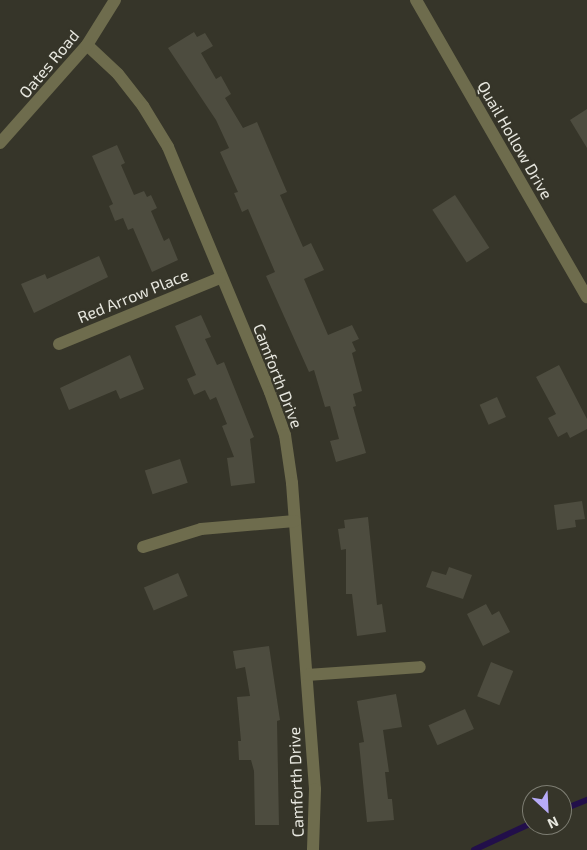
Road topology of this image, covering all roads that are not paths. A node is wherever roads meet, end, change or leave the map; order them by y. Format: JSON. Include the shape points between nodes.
{"nodes":[{"id":1,"x":115,"y":0,"type":"edge"},
{"id":2,"x":416,"y":0,"type":"edge"},
{"id":3,"x":88,"y":45,"type":"junction"},
{"id":4,"x":0,"y":144,"type":"edge"},
{"id":5,"x":220,"y":278,"type":"junction"},
{"id":6,"x":587,"y":297,"type":"edge"},
{"id":7,"x":59,"y":344,"type":"dead end"},
{"id":8,"x":295,"y":521,"type":"junction"},
{"id":9,"x":143,"y":547,"type":"dead end"},
{"id":10,"x":420,"y":667,"type":"dead end"},
{"id":11,"x":307,"y":675,"type":"junction"},
{"id":12,"x":313,"y":850,"type":"edge"}],
"edges":[{"from":1,"to":3,"type":"street","name":"Oates Road"},
{"from":2,"to":6,"type":"street","name":"Quail Hollow Drive"},
{"from":3,"to":4,"type":"street","name":"Oates Road"},
{"from":3,"to":5,"type":"street","name":"Camforth Drive","via":[[118,74],[143,106],[168,147]]},
{"from":5,"to":7,"type":"street","name":"Red Arrow Place"},
{"from":5,"to":8,"type":"street","name":"Camforth Drive","via":[[270,392],[285,435]]},
{"from":8,"to":9,"type":"street","via":[[201,529]]},
{"from":8,"to":11,"type":"street","name":"Camforth Drive"},
{"from":10,"to":11,"type":"street"},
{"from":11,"to":12,"type":"street","name":"Camforth Drive","via":[[316,789]]}]}
